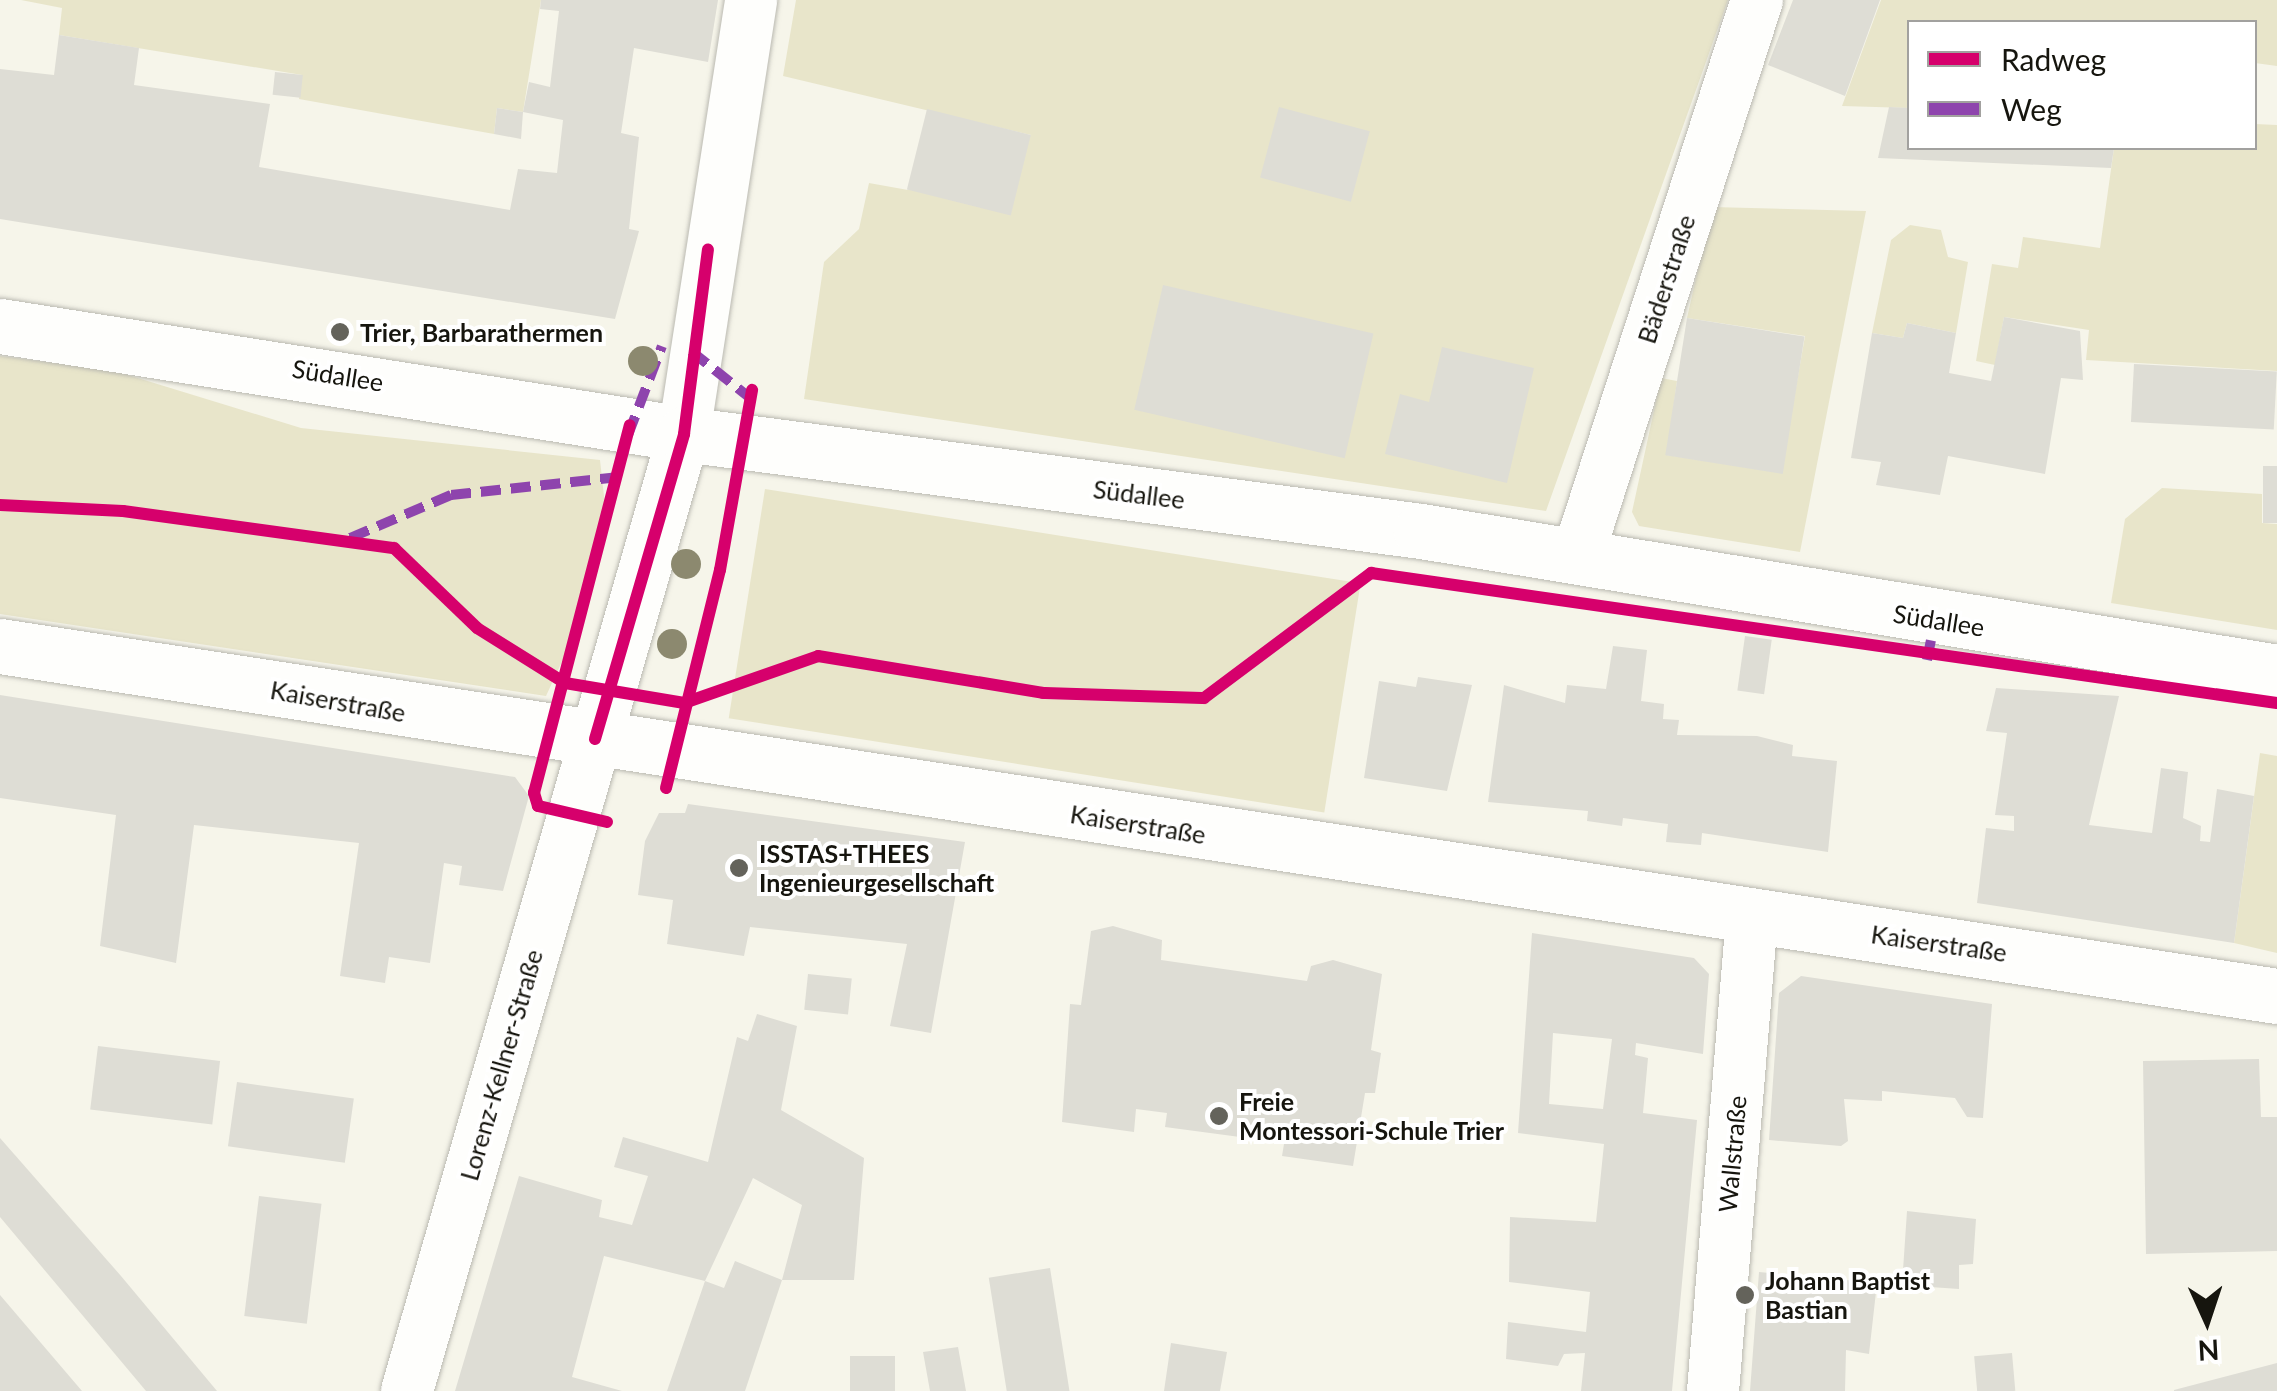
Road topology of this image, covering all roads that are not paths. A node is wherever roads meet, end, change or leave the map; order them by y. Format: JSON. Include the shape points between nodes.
{"nodes":[{"id":1,"x":751,"y":0,"type":"edge"},
{"id":2,"x":1757,"y":0,"type":"edge"},
{"id":3,"x":0,"y":326,"type":"edge"},
{"id":4,"x":684,"y":434,"type":"junction"},
{"id":5,"x":1577,"y":558,"type":"junction"},
{"id":6,"x":0,"y":646,"type":"edge"},
{"id":7,"x":2277,"y":672,"type":"edge"},
{"id":8,"x":595,"y":740,"type":"junction"},
{"id":9,"x":1752,"y":916,"type":"junction"},
{"id":10,"x":2277,"y":996,"type":"edge"},
{"id":11,"x":407,"y":1391,"type":"edge"},
{"id":12,"x":1713,"y":1391,"type":"edge"}],
"edges":[{"from":1,"to":4,"type":"street","name":"Lorenz-Kellner-Straße"},
{"from":2,"to":5,"type":"street","name":"Bäderstraße"},
{"from":3,"to":4,"type":"main road","name":"Südallee"},
{"from":4,"to":5,"type":"main road","name":"Südallee"},
{"from":4,"to":8,"type":"street","name":"Lorenz-Kellner-Straße"},
{"from":5,"to":7,"type":"main road","name":"Südallee"},
{"from":6,"to":8,"type":"main road","name":"Kaiserstraße"},
{"from":8,"to":9,"type":"main road","name":"Kaiserstraße"},
{"from":8,"to":11,"type":"street","name":"Lorenz-Kellner-Straße"},
{"from":9,"to":10,"type":"main road","name":"Kaiserstraße"},
{"from":9,"to":12,"type":"street","name":"Wallstraße"}]}
